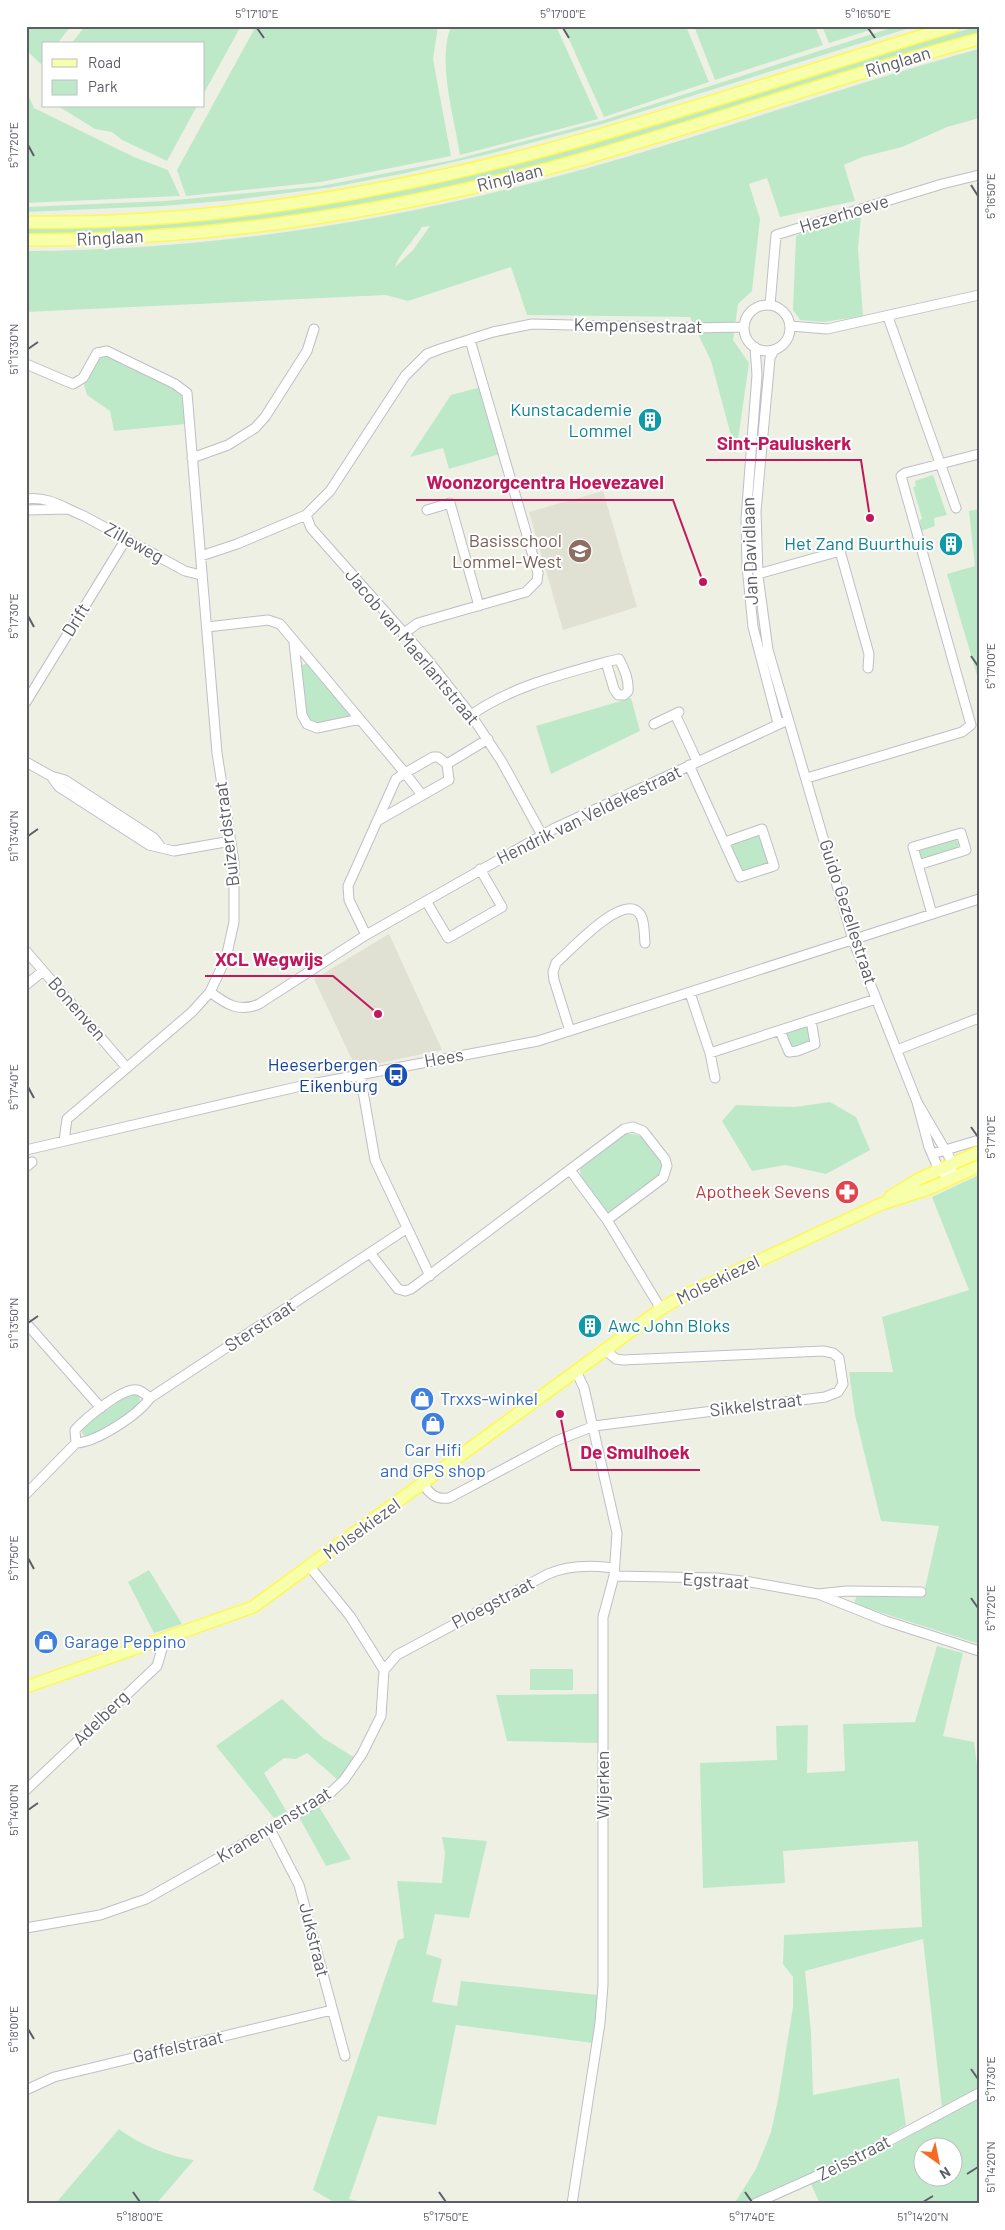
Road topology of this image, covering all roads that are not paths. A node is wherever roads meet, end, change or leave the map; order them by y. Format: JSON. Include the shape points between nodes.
{"nodes":[{"id":1,"x":954,"y":26,"type":"edge"},
{"id":2,"x":979,"y":39,"type":"edge"},
{"id":3,"x":979,"y":175,"type":"edge"},
{"id":4,"x":26,"y":222,"type":"edge"},
{"id":5,"x":26,"y":240,"type":"edge"},
{"id":6,"x":979,"y":295,"type":"edge"},
{"id":7,"x":770,"y":305,"type":"junction"},
{"id":8,"x":888,"y":317,"type":"junction"},
{"id":9,"x":790,"y":326,"type":"junction"},
{"id":10,"x":744,"y":327,"type":"junction"},
{"id":11,"x":314,"y":329,"type":"dead end"},
{"id":12,"x":470,"y":340,"type":"junction"},
{"id":13,"x":755,"y":347,"type":"junction"},
{"id":14,"x":774,"y":350,"type":"junction"},
{"id":15,"x":26,"y":364,"type":"edge"},
{"id":16,"x":755,"y":395,"type":"junction"},
{"id":17,"x":766,"y":396,"type":"junction"},
{"id":18,"x":979,"y":454,"type":"edge"},
{"id":19,"x":192,"y":458,"type":"junction"},
{"id":20,"x":940,"y":464,"type":"junction"},
{"id":21,"x":749,"y":467,"type":"junction"},
{"id":22,"x":759,"y":468,"type":"junction"},
{"id":23,"x":26,"y":499,"type":"edge"},
{"id":24,"x":956,"y":508,"type":"dead end"},
{"id":25,"x":68,"y":509,"type":"junction"},
{"id":26,"x":26,"y":510,"type":"edge"},
{"id":27,"x":427,"y":510,"type":"dead end"},
{"id":28,"x":306,"y":515,"type":"junction"},
{"id":29,"x":126,"y":539,"type":"junction"},
{"id":30,"x":201,"y":556,"type":"junction"},
{"id":31,"x":758,"y":574,"type":"junction"},
{"id":32,"x":202,"y":575,"type":"junction"},
{"id":33,"x":479,"y":606,"type":"junction"},
{"id":34,"x":207,"y":627,"type":"junction"},
{"id":35,"x":403,"y":634,"type":"junction"},
{"id":36,"x":294,"y":643,"type":"junction"},
{"id":37,"x":768,"y":650,"type":"junction"},
{"id":38,"x":758,"y":652,"type":"junction"},
{"id":39,"x":606,"y":662,"type":"dead end"},
{"id":40,"x":868,"y":668,"type":"dead end"},
{"id":41,"x":26,"y":702,"type":"edge"},
{"id":42,"x":471,"y":715,"type":"junction"},
{"id":43,"x":360,"y":720,"type":"junction"},
{"id":44,"x":788,"y":720,"type":"junction"},
{"id":45,"x":778,"y":723,"type":"junction"},
{"id":46,"x":654,"y":724,"type":"dead end"},
{"id":47,"x":488,"y":740,"type":"junction"},
{"id":48,"x":26,"y":762,"type":"edge"},
{"id":49,"x":693,"y":763,"type":"junction"},
{"id":50,"x":447,"y":764,"type":"junction"},
{"id":51,"x":405,"y":772,"type":"junction"},
{"id":52,"x":807,"y":778,"type":"junction"},
{"id":53,"x":422,"y":795,"type":"junction"},
{"id":54,"x":376,"y":821,"type":"junction"},
{"id":55,"x":542,"y":835,"type":"junction"},
{"id":56,"x":231,"y":841,"type":"junction"},
{"id":57,"x":725,"y":842,"type":"junction"},
{"id":58,"x":918,"y":865,"type":"junction"},
{"id":59,"x":480,"y":869,"type":"junction"},
{"id":60,"x":979,"y":899,"type":"edge"},
{"id":61,"x":426,"y":901,"type":"junction"},
{"id":62,"x":932,"y":914,"type":"junction"},
{"id":63,"x":366,"y":935,"type":"junction"},
{"id":64,"x":854,"y":940,"type":"junction"},
{"id":65,"x":645,"y":943,"type":"dead end"},
{"id":66,"x":26,"y":951,"type":"edge"},
{"id":67,"x":43,"y":971,"type":"junction"},
{"id":68,"x":26,"y":985,"type":"edge"},
{"id":69,"x":210,"y":992,"type":"junction"},
{"id":70,"x":690,"y":993,"type":"junction"},
{"id":71,"x":876,"y":999,"type":"junction"},
{"id":72,"x":979,"y":1018,"type":"edge"},
{"id":73,"x":811,"y":1020,"type":"junction"},
{"id":74,"x":570,"y":1031,"type":"junction"},
{"id":75,"x":780,"y":1031,"type":"junction"},
{"id":76,"x":897,"y":1050,"type":"junction"},
{"id":77,"x":710,"y":1053,"type":"junction"},
{"id":78,"x":127,"y":1068,"type":"junction"},
{"id":79,"x":360,"y":1074,"type":"junction"},
{"id":80,"x":714,"y":1078,"type":"dead end"},
{"id":81,"x":917,"y":1102,"type":"junction"},
{"id":82,"x":979,"y":1140,"type":"edge"},
{"id":83,"x":64,"y":1141,"type":"junction"},
{"id":84,"x":946,"y":1149,"type":"junction"},
{"id":85,"x":26,"y":1150,"type":"edge"},
{"id":86,"x":979,"y":1152,"type":"edge"},
{"id":87,"x":932,"y":1154,"type":"junction"},
{"id":88,"x":953,"y":1164,"type":"junction"},
{"id":89,"x":979,"y":1166,"type":"edge"},
{"id":90,"x":570,"y":1170,"type":"junction"},
{"id":91,"x":939,"y":1170,"type":"junction"},
{"id":92,"x":952,"y":1178,"type":"junction"},
{"id":93,"x":881,"y":1204,"type":"junction"},
{"id":94,"x":607,"y":1220,"type":"junction"},
{"id":95,"x":406,"y":1229,"type":"junction"},
{"id":96,"x":370,"y":1253,"type":"junction"},
{"id":97,"x":430,"y":1276,"type":"junction"},
{"id":98,"x":662,"y":1309,"type":"junction"},
{"id":99,"x":26,"y":1323,"type":"edge"},
{"id":100,"x":605,"y":1350,"type":"junction"},
{"id":101,"x":576,"y":1371,"type":"junction"},
{"id":102,"x":150,"y":1398,"type":"junction"},
{"id":103,"x":101,"y":1408,"type":"junction"},
{"id":104,"x":594,"y":1426,"type":"junction"},
{"id":105,"x":76,"y":1444,"type":"junction"},
{"id":106,"x":423,"y":1484,"type":"junction"},
{"id":107,"x":26,"y":1494,"type":"edge"},
{"id":108,"x":310,"y":1567,"type":"junction"},
{"id":109,"x":614,"y":1572,"type":"junction"},
{"id":110,"x":921,"y":1592,"type":"dead end"},
{"id":111,"x":818,"y":1594,"type":"junction"},
{"id":112,"x":162,"y":1640,"type":"junction"},
{"id":113,"x":979,"y":1651,"type":"edge"},
{"id":114,"x":384,"y":1670,"type":"junction"},
{"id":115,"x":26,"y":1687,"type":"edge"},
{"id":116,"x":26,"y":1790,"type":"edge"},
{"id":117,"x":270,"y":1828,"type":"junction"},
{"id":118,"x":26,"y":1928,"type":"edge"},
{"id":119,"x":332,"y":2010,"type":"junction"},
{"id":120,"x":345,"y":2056,"type":"dead end"},
{"id":121,"x":26,"y":2090,"type":"edge"},
{"id":122,"x":979,"y":2093,"type":"edge"},
{"id":123,"x":572,"y":2204,"type":"edge"},
{"id":124,"x":754,"y":2204,"type":"edge"}],
"edges":[{"from":1,"to":4,"type":"main road","name":"Ringlaan","via":[[542,151],[396,186],[190,215]]},
{"from":2,"to":5,"type":"main road","name":"Ringlaan","via":[[579,160],[405,202],[296,222],[211,232]]},
{"from":3,"to":7,"type":"street","name":"Hezerhoeve","via":[[776,235]]},
{"from":6,"to":8,"type":"street"},
{"from":7,"to":9,"type":"street","via":[[782,310]]},
{"from":7,"to":10,"type":"street","via":[[752,310]]},
{"from":8,"to":9,"type":"street","via":[[828,329]]},
{"from":8,"to":20,"type":"street"},
{"from":9,"to":14,"type":"street","via":[[786,341]]},
{"from":10,"to":12,"type":"street","name":"Kempensestraat","via":[[532,324]]},
{"from":10,"to":13,"type":"street","via":[[747,338]]},
{"from":11,"to":19,"type":"street","via":[[307,351],[255,428],[228,445]]},
{"from":12,"to":28,"type":"street","name":"Kempensestraat","via":[[427,354],[416,363],[330,492]]},
{"from":12,"to":33,"type":"street","via":[[538,573],[537,581],[526,592]]},
{"from":13,"to":14,"type":"street"},
{"from":13,"to":16,"type":"street","name":"Jan Davidlaan"},
{"from":14,"to":17,"type":"street","name":"Jan Davidlaan","via":[[770,358]]},
{"from":15,"to":19,"type":"street","name":"Buizerdstraat","via":[[73,384],[83,378],[97,353],[107,351],[184,389],[188,401]]},
{"from":16,"to":17,"type":"street"},
{"from":16,"to":21,"type":"street","name":"Jan Davidlaan"},
{"from":17,"to":22,"type":"street","name":"Jan Davidlaan"},
{"from":18,"to":20,"type":"street"},
{"from":19,"to":30,"type":"street","name":"Buizerdstraat"},
{"from":20,"to":24,"type":"street"},
{"from":20,"to":52,"type":"street","via":[[901,476],[971,725],[962,732]]},
{"from":21,"to":22,"type":"street"},
{"from":21,"to":38,"type":"street","name":"Jan Davidlaan","via":[[745,537],[748,588]]},
{"from":22,"to":31,"type":"street","name":"Jan Davidlaan","via":[[756,511]]},
{"from":23,"to":25,"type":"street","name":"Zilleweg","via":[[57,501]]},
{"from":25,"to":26,"type":"street","name":"Zilleweg"},
{"from":25,"to":29,"type":"street","name":"Zilleweg"},
{"from":27,"to":33,"type":"street","via":[[450,502]]},
{"from":28,"to":30,"type":"street"},
{"from":28,"to":35,"type":"street","name":"Jacob van Maerlantstraat","via":[[311,528]]},
{"from":29,"to":32,"type":"street","name":"Zilleweg","via":[[185,571]]},
{"from":29,"to":41,"type":"street","name":"Drift"},
{"from":30,"to":32,"type":"street","name":"Buizerdstraat"},
{"from":31,"to":37,"type":"street","name":"Jan Davidlaan"},
{"from":31,"to":40,"type":"street","name":"Jan Davidlaan","via":[[840,551],[869,654]]},
{"from":32,"to":34,"type":"street","name":"Buizerdstraat"},
{"from":33,"to":35,"type":"street","via":[[418,624]]},
{"from":34,"to":36,"type":"street","via":[[275,621]]},
{"from":34,"to":56,"type":"street","name":"Buizerdstraat","via":[[217,752]]},
{"from":35,"to":42,"type":"street","name":"Jacob van Maerlantstraat"},
{"from":36,"to":43,"type":"street"},
{"from":36,"to":43,"type":"street","via":[[302,715],[307,724],[317,728]]},
{"from":37,"to":38,"type":"street"},
{"from":37,"to":44,"type":"street","name":"Jan Davidlaan"},
{"from":38,"to":45,"type":"street","name":"Jan Davidlaan"},
{"from":39,"to":42,"type":"street","via":[[530,684],[505,694]]},
{"from":42,"to":47,"type":"street","name":"Jacob van Maerlantstraat"},
{"from":43,"to":51,"type":"street"},
{"from":44,"to":45,"type":"street","name":"Hendrik van Veldekestraat"},
{"from":44,"to":52,"type":"street","name":"Guido Gezellestraat"},
{"from":45,"to":49,"type":"street","name":"Hendrik van Veldekestraat"},
{"from":46,"to":49,"type":"street","name":"Hendrik van Veldekestraat","via":[[677,713]]},
{"from":47,"to":50,"type":"street"},
{"from":47,"to":55,"type":"street","name":"Jacob van Maerlantstraat"},
{"from":48,"to":56,"type":"street","via":[[65,780],[154,838],[160,846],[174,850]]},
{"from":49,"to":55,"type":"street","name":"Hendrik van Veldekestraat"},
{"from":49,"to":57,"type":"street"},
{"from":50,"to":51,"type":"street","via":[[433,756]]},
{"from":50,"to":53,"type":"street","via":[[448,780]]},
{"from":51,"to":53,"type":"street"},
{"from":51,"to":54,"type":"street","via":[[396,779]]},
{"from":52,"to":64,"type":"street","name":"Guido Gezellestraat"},
{"from":53,"to":54,"type":"street"},
{"from":54,"to":63,"type":"street","via":[[347,894]]},
{"from":55,"to":59,"type":"street","name":"Hendrik van Veldekestraat"},
{"from":56,"to":69,"type":"street","name":"Buizerdstraat","via":[[234,922],[226,958]]},
{"from":57,"to":57,"type":"street","via":[[740,877],[774,866],[762,829]]},
{"from":58,"to":58,"type":"street","via":[[913,847],[961,833],[966,850]]},
{"from":58,"to":62,"type":"street"},
{"from":59,"to":61,"type":"street","name":"Hendrik van Veldekestraat"},
{"from":59,"to":61,"type":"street","name":"Hendrik van Veldekestraat","via":[[502,907],[448,938]]},
{"from":60,"to":62,"type":"street","name":"Hees"},
{"from":61,"to":63,"type":"street","name":"Hendrik van Veldekestraat"},
{"from":62,"to":64,"type":"street","name":"Hees"},
{"from":63,"to":69,"type":"street","name":"Hendrik van Veldekestraat","via":[[250,1008],[227,1005]]},
{"from":64,"to":70,"type":"street","name":"Hees"},
{"from":64,"to":71,"type":"street","name":"Guido Gezellestraat"},
{"from":65,"to":74,"type":"street","via":[[642,916],[631,908],[621,910],[613,913],[556,963],[554,980]]},
{"from":66,"to":67,"type":"street","name":"Bonenven"},
{"from":67,"to":68,"type":"street"},
{"from":67,"to":78,"type":"street","name":"Bonenven"},
{"from":69,"to":78,"type":"street","name":"Buizerdstraat","via":[[192,1012]]},
{"from":70,"to":74,"type":"street","name":"Hees"},
{"from":70,"to":77,"type":"street"},
{"from":71,"to":73,"type":"street"},
{"from":71,"to":76,"type":"street","name":"Guido Gezellestraat"},
{"from":72,"to":76,"type":"street"},
{"from":73,"to":75,"type":"street"},
{"from":73,"to":75,"type":"street","via":[[815,1044],[808,1048],[789,1052]]},
{"from":74,"to":79,"type":"street","name":"Hees","via":[[538,1041]]},
{"from":75,"to":77,"type":"street"},
{"from":76,"to":81,"type":"street","name":"Guido Gezellestraat"},
{"from":77,"to":80,"type":"street"},
{"from":78,"to":83,"type":"street","name":"Buizerdstraat","via":[[67,1119]]},
{"from":79,"to":83,"type":"street","name":"Hees"},
{"from":79,"to":95,"type":"street","via":[[375,1160]]},
{"from":81,"to":84,"type":"street","name":"Guido Gezellestraat"},
{"from":81,"to":87,"type":"street","name":"Guido Gezellestraat"},
{"from":82,"to":84,"type":"street"},
{"from":83,"to":85,"type":"street","name":"Hees"},
{"from":84,"to":87,"type":"street"},
{"from":84,"to":88,"type":"street","name":"Guido Gezellestraat"},
{"from":86,"to":88,"type":"main road","name":"Molsekiezel"},
{"from":87,"to":91,"type":"street","name":"Guido Gezellestraat"},
{"from":88,"to":91,"type":"main road","name":"Molsekiezel"},
{"from":88,"to":92,"type":"street","name":"Guido Gezellestraat"},
{"from":89,"to":92,"type":"main road","name":"Molsekiezel"},
{"from":90,"to":94,"type":"street"},
{"from":90,"to":94,"type":"street","via":[[624,1129],[633,1127],[643,1131],[664,1159],[667,1166],[664,1178]]},
{"from":90,"to":97,"type":"street"},
{"from":91,"to":92,"type":"street"},
{"from":91,"to":93,"type":"main road","name":"Molsekiezel"},
{"from":92,"to":93,"type":"main road","name":"Molsekiezel"},
{"from":93,"to":98,"type":"main road","name":"Molsekiezel","via":[[702,1287]]},
{"from":94,"to":98,"type":"street"},
{"from":95,"to":96,"type":"street","name":"Sterstraat"},
{"from":95,"to":97,"type":"street"},
{"from":96,"to":97,"type":"street","via":[[398,1290],[412,1290]]},
{"from":96,"to":102,"type":"street","name":"Sterstraat"},
{"from":98,"to":100,"type":"main road","name":"Molsekiezel"},
{"from":99,"to":103,"type":"street"},
{"from":100,"to":101,"type":"main road","name":"Molsekiezel"},
{"from":100,"to":104,"type":"street","name":"Sikkelstraat","via":[[616,1359],[623,1360],[823,1351],[839,1358],[843,1384],[838,1392],[825,1397]]},
{"from":101,"to":104,"type":"street","name":"Wijerken"},
{"from":101,"to":106,"type":"main road","name":"Molsekiezel"},
{"from":102,"to":103,"type":"street","name":"Sterstraat","via":[[137,1390],[129,1390]]},
{"from":102,"to":105,"type":"street","name":"Sterstraat","via":[[144,1406],[97,1438]]},
{"from":103,"to":105,"type":"street","name":"Sterstraat","via":[[76,1430]]},
{"from":104,"to":106,"type":"street","name":"Sikkelstraat","via":[[556,1441],[449,1498],[441,1500],[433,1496]]},
{"from":104,"to":109,"type":"street","name":"Wijerken","via":[[617,1533]]},
{"from":105,"to":107,"type":"street","name":"Sterstraat"},
{"from":106,"to":108,"type":"main road","name":"Molsekiezel"},
{"from":108,"to":112,"type":"main road","name":"Molsekiezel","via":[[253,1607]]},
{"from":108,"to":114,"type":"street","via":[[350,1616]]},
{"from":109,"to":111,"type":"street","name":"Egstraat","via":[[717,1578]]},
{"from":109,"to":114,"type":"street","name":"Ploegstraat","via":[[580,1566],[560,1568],[397,1655]]},
{"from":109,"to":123,"type":"street","name":"Wijerken","via":[[603,1617],[602,2008]]},
{"from":110,"to":111,"type":"street","name":"Egstraat"},
{"from":111,"to":113,"type":"street","name":"Egstraat","via":[[886,1621]]},
{"from":112,"to":115,"type":"main road","name":"Molsekiezel"},
{"from":112,"to":116,"type":"street","name":"Adelberg","via":[[157,1666]]},
{"from":114,"to":117,"type":"street","name":"Kranenvenstraat","via":[[382,1716],[344,1780],[326,1797]]},
{"from":117,"to":118,"type":"street","name":"Kranenvenstraat","via":[[146,1899],[100,1915]]},
{"from":117,"to":119,"type":"street","name":"Jukstraat","via":[[299,1885]]},
{"from":119,"to":120,"type":"street","name":"Jukstraat"},
{"from":119,"to":121,"type":"street","name":"Gaffelstraat","via":[[54,2076]]},
{"from":122,"to":124,"type":"street","name":"Zeisstraat","via":[[859,2157]]}]}
